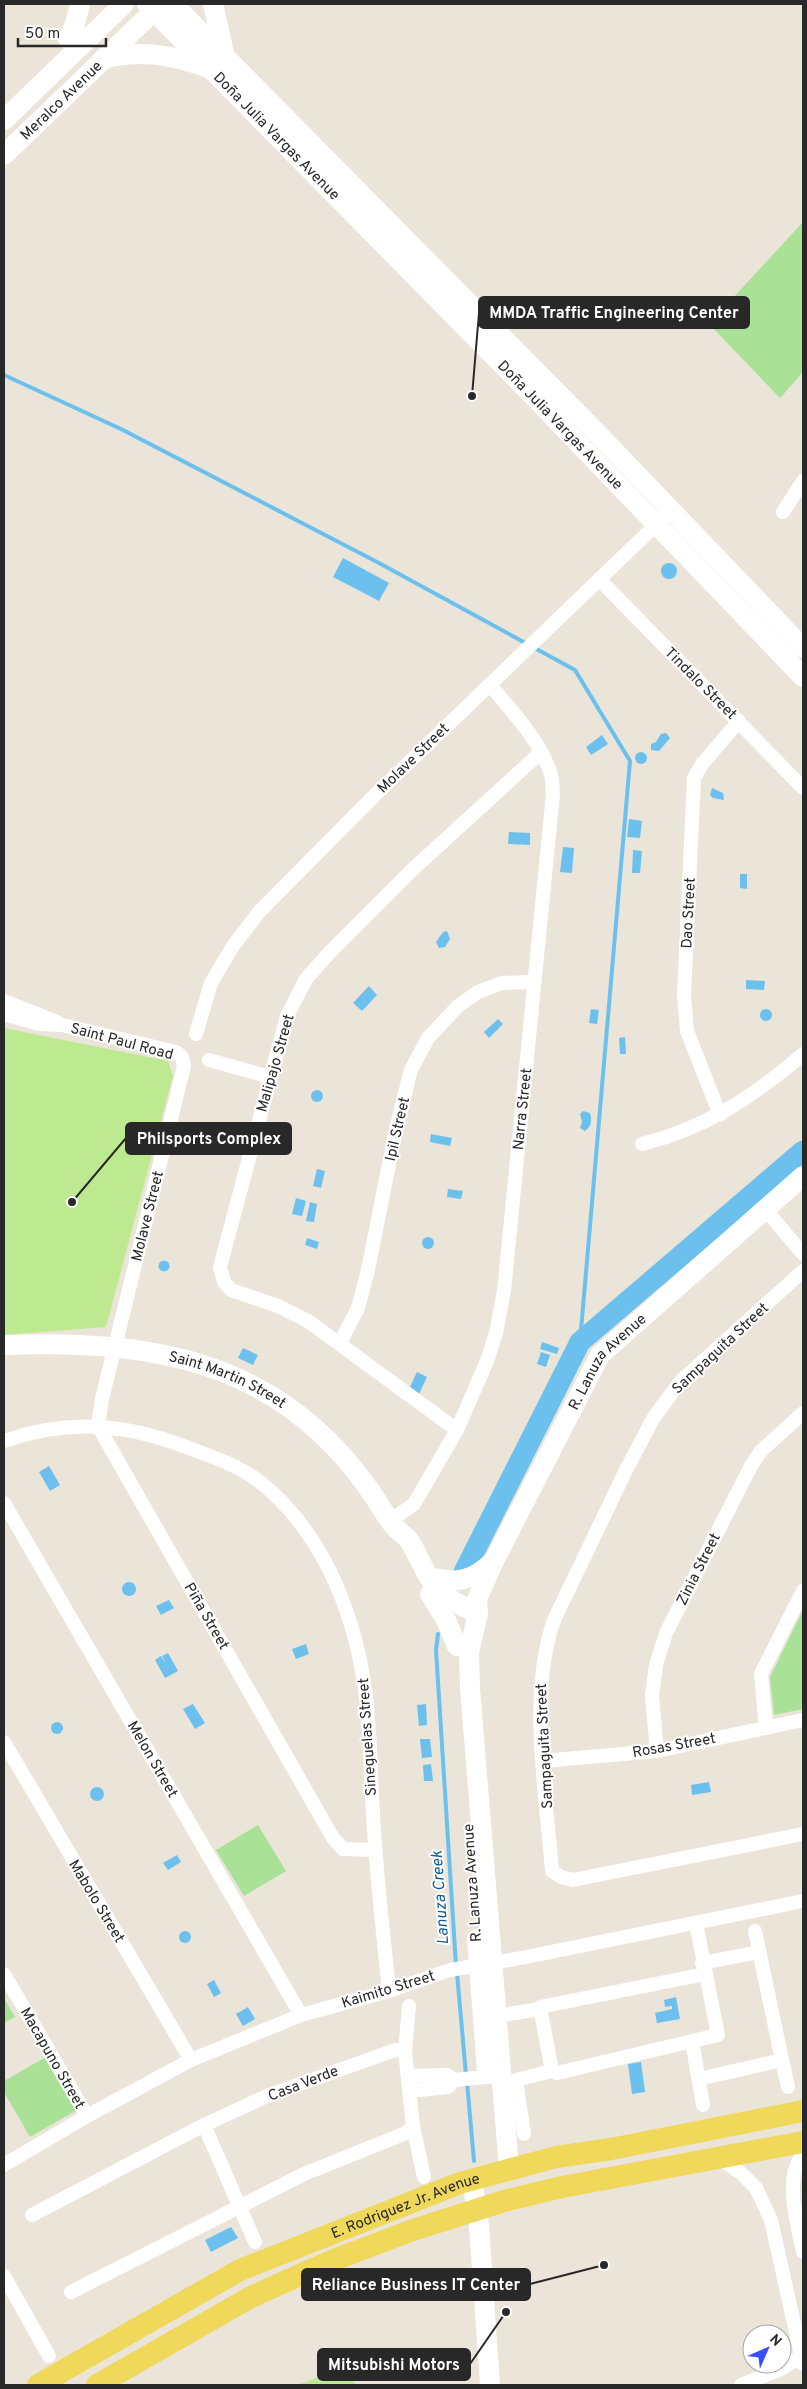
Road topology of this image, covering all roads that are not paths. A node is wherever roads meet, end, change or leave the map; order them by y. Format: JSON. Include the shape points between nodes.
{"nodes":[{"id":1,"x":80,"y":4,"type":"edge"},
{"id":2,"x":105,"y":4,"type":"edge"},
{"id":3,"x":124,"y":4,"type":"edge"},
{"id":4,"x":173,"y":4,"type":"edge"},
{"id":5,"x":213,"y":4,"type":"edge"},
{"id":6,"x":149,"y":5,"type":"edge"},
{"id":7,"x":68,"y":39,"type":"junction"},
{"id":8,"x":100,"y":62,"type":"junction"},
{"id":9,"x":220,"y":64,"type":"junction"},
{"id":10,"x":32,"y":73,"type":"junction"},
{"id":11,"x":4,"y":101,"type":"edge"},
{"id":12,"x":60,"y":102,"type":"junction"},
{"id":13,"x":4,"y":120,"type":"edge"},
{"id":14,"x":4,"y":139,"type":"edge"},
{"id":15,"x":4,"y":155,"type":"edge"},
{"id":16,"x":803,"y":481,"type":"edge"},
{"id":17,"x":670,"y":511,"type":"junction"},
{"id":18,"x":783,"y":512,"type":"dead end"},
{"id":19,"x":656,"y":525,"type":"junction"},
{"id":20,"x":599,"y":579,"type":"junction"},
{"id":21,"x":803,"y":648,"type":"edge"},
{"id":22,"x":803,"y":677,"type":"edge"},
{"id":23,"x":490,"y":685,"type":"junction"},
{"id":24,"x":739,"y":721,"type":"junction"},
{"id":25,"x":540,"y":753,"type":"junction"},
{"id":26,"x":803,"y":788,"type":"edge"},
{"id":27,"x":534,"y":982,"type":"junction"},
{"id":28,"x":4,"y":1001,"type":"edge"},
{"id":29,"x":4,"y":1014,"type":"edge"},
{"id":30,"x":62,"y":1024,"type":"junction"},
{"id":31,"x":196,"y":1034,"type":"dead end"},
{"id":32,"x":803,"y":1054,"type":"edge"},
{"id":33,"x":182,"y":1058,"type":"joint"},
{"id":34,"x":209,"y":1060,"type":"dead end"},
{"id":35,"x":270,"y":1077,"type":"junction"},
{"id":36,"x":720,"y":1115,"type":"junction"},
{"id":37,"x":642,"y":1144,"type":"dead end"},
{"id":38,"x":803,"y":1176,"type":"edge"},
{"id":39,"x":764,"y":1209,"type":"junction"},
{"id":40,"x":803,"y":1254,"type":"edge"},
{"id":41,"x":803,"y":1271,"type":"edge"},
{"id":42,"x":340,"y":1343,"type":"junction"},
{"id":43,"x":4,"y":1345,"type":"edge"},
{"id":44,"x":116,"y":1345,"type":"junction"},
{"id":45,"x":803,"y":1413,"type":"edge"},
{"id":46,"x":98,"y":1426,"type":"junction"},
{"id":47,"x":458,"y":1430,"type":"junction"},
{"id":48,"x":4,"y":1441,"type":"edge"},
{"id":49,"x":4,"y":1503,"type":"edge"},
{"id":50,"x":393,"y":1524,"type":"junction"},
{"id":51,"x":494,"y":1561,"type":"junction"},
{"id":52,"x":429,"y":1586,"type":"junction"},
{"id":53,"x":803,"y":1591,"type":"edge"},
{"id":54,"x":472,"y":1613,"type":"junction"},
{"id":55,"x":456,"y":1646,"type":"junction"},
{"id":56,"x":803,"y":1720,"type":"edge"},
{"id":57,"x":766,"y":1728,"type":"junction"},
{"id":58,"x":4,"y":1742,"type":"edge"},
{"id":59,"x":657,"y":1751,"type":"junction"},
{"id":60,"x":543,"y":1761,"type":"junction"},
{"id":61,"x":803,"y":1834,"type":"edge"},
{"id":62,"x":375,"y":1850,"type":"junction"},
{"id":63,"x":803,"y":1901,"type":"edge"},
{"id":64,"x":696,"y":1923,"type":"junction"},
{"id":65,"x":755,"y":1931,"type":"dead end"},
{"id":66,"x":759,"y":1952,"type":"junction"},
{"id":67,"x":471,"y":1966,"type":"junction"},
{"id":68,"x":704,"y":1968,"type":"junction"},
{"id":69,"x":4,"y":1974,"type":"edge"},
{"id":70,"x":389,"y":1991,"type":"junction"},
{"id":71,"x":408,"y":2006,"type":"dead end"},
{"id":72,"x":539,"y":2010,"type":"junction"},
{"id":73,"x":301,"y":2015,"type":"junction"},
{"id":74,"x":497,"y":2016,"type":"junction"},
{"id":75,"x":692,"y":2042,"type":"junction"},
{"id":76,"x":404,"y":2051,"type":"junction"},
{"id":77,"x":191,"y":2060,"type":"junction"},
{"id":78,"x":782,"y":2060,"type":"junction"},
{"id":79,"x":552,"y":2071,"type":"junction"},
{"id":80,"x":409,"y":2076,"type":"junction"},
{"id":81,"x":488,"y":2077,"type":"junction"},
{"id":82,"x":699,"y":2079,"type":"junction"},
{"id":83,"x":456,"y":2080,"type":"junction"},
{"id":84,"x":788,"y":2087,"type":"dead end"},
{"id":85,"x":410,"y":2091,"type":"junction"},
{"id":86,"x":703,"y":2105,"type":"dead end"},
{"id":87,"x":803,"y":2111,"type":"edge"},
{"id":88,"x":87,"y":2116,"type":"junction"},
{"id":89,"x":204,"y":2125,"type":"junction"},
{"id":90,"x":413,"y":2126,"type":"junction"},
{"id":91,"x":524,"y":2134,"type":"dead end"},
{"id":92,"x":803,"y":2142,"type":"edge"},
{"id":93,"x":803,"y":2155,"type":"edge"},
{"id":94,"x":720,"y":2158,"type":"junction"},
{"id":95,"x":4,"y":2165,"type":"edge"},
{"id":96,"x":424,"y":2177,"type":"dead end"},
{"id":97,"x":503,"y":2177,"type":"junction"},
{"id":98,"x":472,"y":2179,"type":"junction"},
{"id":99,"x":524,"y":2196,"type":"junction"},
{"id":100,"x":239,"y":2205,"type":"junction"},
{"id":101,"x":478,"y":2209,"type":"junction"},
{"id":102,"x":795,"y":2214,"type":"junction"},
{"id":103,"x":32,"y":2215,"type":"dead end"},
{"id":104,"x":771,"y":2220,"type":"junction"},
{"id":105,"x":255,"y":2242,"type":"dead end"},
{"id":106,"x":803,"y":2252,"type":"edge"},
{"id":107,"x":4,"y":2276,"type":"edge"},
{"id":108,"x":71,"y":2292,"type":"dead end"},
{"id":109,"x":49,"y":2356,"type":"dead end"},
{"id":110,"x":803,"y":2358,"type":"edge"},
{"id":111,"x":38,"y":2385,"type":"edge"},
{"id":112,"x":97,"y":2385,"type":"edge"},
{"id":113,"x":490,"y":2385,"type":"edge"},
{"id":114,"x":741,"y":2385,"type":"edge"}],
"edges":[{"from":1,"to":7,"type":"main road"},
{"from":2,"to":7,"type":"main road"},
{"from":3,"to":13,"type":"main road","name":"Meralco Avenue"},
{"from":4,"to":9,"type":"main road","name":"Doña Julia Vargas Avenue"},
{"from":5,"to":9,"type":"main road","via":[[220,40]]},
{"from":6,"to":8,"type":"main road","name":"Meralco Avenue"},
{"from":6,"to":9,"type":"main road","name":"Doña Julia Vargas Avenue"},
{"from":6,"to":14,"type":"main road","name":"Meralco Avenue"},
{"from":7,"to":10,"type":"main road"},
{"from":8,"to":9,"type":"main road","via":[[151,53]]},
{"from":8,"to":12,"type":"main road","name":"Meralco Avenue"},
{"from":9,"to":17,"type":"main road","name":"Doña Julia Vargas Avenue","via":[[599,435]]},
{"from":9,"to":19,"type":"main road","name":"Doña Julia Vargas Avenue"},
{"from":10,"to":11,"type":"main road"},
{"from":10,"to":12,"type":"main road","via":[[45,73],[52,77],[59,86]]},
{"from":12,"to":15,"type":"main road","name":"Meralco Avenue"},
{"from":16,"to":18,"type":"street"},
{"from":17,"to":19,"type":"street","name":"Molave Street"},
{"from":17,"to":21,"type":"main road","name":"Doña Julia Vargas Avenue"},
{"from":19,"to":20,"type":"street","name":"Molave Street"},
{"from":19,"to":22,"type":"main road","name":"Doña Julia Vargas Avenue"},
{"from":20,"to":23,"type":"street","name":"Molave Street"},
{"from":20,"to":24,"type":"street","name":"Tindalo Street"},
{"from":23,"to":25,"type":"street","name":"Narra Street","via":[[522,722]]},
{"from":23,"to":31,"type":"street","name":"Molave Street","via":[[259,912],[211,983]]},
{"from":24,"to":26,"type":"street","name":"Tindalo Street"},
{"from":24,"to":36,"type":"street","name":"Dao Street","via":[[694,778],[684,995],[687,1031]]},
{"from":25,"to":27,"type":"street","name":"Narra Street","via":[[551,775],[553,794]]},
{"from":25,"to":35,"type":"street","name":"Malipajo Street","via":[[412,870],[306,979],[287,1016]]},
{"from":27,"to":42,"type":"street","name":"Ipil Street","via":[[502,983],[478,992],[458,1006],[428,1038],[410,1070],[368,1270],[358,1308]]},
{"from":27,"to":47,"type":"street","name":"Narra Street","via":[[504,1292],[487,1361]]},
{"from":28,"to":30,"type":"street","name":"Saint Paul Road"},
{"from":29,"to":30,"type":"street","name":"Saint Paul Road","via":[[39,1024]]},
{"from":30,"to":33,"type":"street","name":"Saint Paul Road","via":[[176,1052]]},
{"from":32,"to":36,"type":"street"},
{"from":33,"to":44,"type":"street","name":"Molave Street","via":[[184,1066]]},
{"from":34,"to":35,"type":"street"},
{"from":35,"to":42,"type":"street","name":"Malipajo Street","via":[[220,1267],[224,1282],[231,1290],[278,1306]]},
{"from":36,"to":37,"type":"street","via":[[674,1136]]},
{"from":38,"to":39,"type":"main road","name":"R. Lanuza Avenue"},
{"from":39,"to":40,"type":"street"},
{"from":39,"to":51,"type":"main road","name":"R. Lanuza Avenue","via":[[600,1355]]},
{"from":41,"to":60,"type":"street","name":"Sampaguita Street","via":[[681,1381],[654,1417],[575,1572],[546,1644],[540,1684]]},
{"from":42,"to":47,"type":"street","name":"Malipajo Street"},
{"from":43,"to":44,"type":"main road","name":"Saint Martin Street"},
{"from":44,"to":46,"type":"street"},
{"from":44,"to":50,"type":"main road","name":"Saint Martin Street","via":[[205,1366],[266,1390],[335,1448]]},
{"from":45,"to":59,"type":"street","name":"Zinia Street","via":[[761,1451],[666,1633],[656,1665],[652,1696]]},
{"from":46,"to":48,"type":"street","name":"Sineguelas Street","via":[[64,1426]]},
{"from":46,"to":62,"type":"street","name":"Piña Street","via":[[333,1838],[343,1849]]},
{"from":46,"to":62,"type":"street","name":"Sineguelas Street","via":[[158,1436],[221,1460],[255,1479],[284,1505],[308,1535],[343,1599],[364,1683]]},
{"from":47,"to":50,"type":"street","name":"Narra Street","via":[[414,1504]]},
{"from":49,"to":73,"type":"street","name":"Melon Street"},
{"from":50,"to":52,"type":"main road","name":"Saint Martin Street","via":[[408,1539]]},
{"from":51,"to":52,"type":"main road","via":[[476,1576]]},
{"from":51,"to":54,"type":"main road","name":"R. Lanuza Avenue"},
{"from":52,"to":54,"type":"main road","name":"Saint Martin Street"},
{"from":52,"to":55,"type":"main road"},
{"from":53,"to":57,"type":"street","via":[[760,1674]]},
{"from":54,"to":55,"type":"main road","name":"R. Lanuza Avenue"},
{"from":54,"to":67,"type":"main road","name":"R. Lanuza Avenue","via":[[469,1652]]},
{"from":55,"to":67,"type":"main road","name":"R. Lanuza Avenue"},
{"from":56,"to":57,"type":"street","name":"Rosas Street"},
{"from":57,"to":59,"type":"street","name":"Rosas Street"},
{"from":58,"to":77,"type":"street","name":"Mabolo Street"},
{"from":59,"to":60,"type":"street","name":"Rosas Street"},
{"from":60,"to":61,"type":"street","name":"Sampaguita Street","via":[[552,1871],[561,1877],[573,1880]]},
{"from":62,"to":70,"type":"street","name":"Sineguelas Street"},
{"from":63,"to":64,"type":"street","name":"Kaimito Street"},
{"from":64,"to":67,"type":"street","name":"Kaimito Street"},
{"from":64,"to":68,"type":"street"},
{"from":65,"to":66,"type":"street"},
{"from":66,"to":68,"type":"street"},
{"from":66,"to":78,"type":"street"},
{"from":67,"to":70,"type":"street","name":"Kaimito Street"},
{"from":67,"to":74,"type":"main road","name":"R. Lanuza Avenue"},
{"from":67,"to":81,"type":"main road","name":"R. Lanuza Avenue"},
{"from":68,"to":72,"type":"street","via":[[543,2005]]},
{"from":68,"to":75,"type":"street","via":[[718,2035]]},
{"from":69,"to":88,"type":"street","name":"Macapuno Street"},
{"from":70,"to":73,"type":"street","name":"Kaimito Street"},
{"from":71,"to":76,"type":"street"},
{"from":72,"to":74,"type":"street"},
{"from":72,"to":79,"type":"street"},
{"from":73,"to":77,"type":"street","name":"Kaimito Street"},
{"from":74,"to":81,"type":"main road","name":"R. Lanuza Avenue"},
{"from":75,"to":79,"type":"street","via":[[557,2074]]},
{"from":75,"to":82,"type":"street"},
{"from":76,"to":80,"type":"street"},
{"from":76,"to":89,"type":"street","name":"Casa Verde","via":[[395,2050],[267,2096]]},
{"from":77,"to":88,"type":"street","name":"Kaimito Street"},
{"from":78,"to":82,"type":"street"},
{"from":78,"to":84,"type":"street"},
{"from":79,"to":91,"type":"street","via":[[516,2080]]},
{"from":80,"to":83,"type":"street","via":[[446,2074]]},
{"from":80,"to":85,"type":"street"},
{"from":81,"to":83,"type":"street"},
{"from":81,"to":97,"type":"main road","name":"R. Lanuza Avenue"},
{"from":82,"to":86,"type":"street"},
{"from":83,"to":85,"type":"street","via":[[448,2087]]},
{"from":85,"to":90,"type":"street"},
{"from":87,"to":97,"type":"main road","name":"E. Rodriguez Jr. Avenue","via":[[556,2157]]},
{"from":88,"to":95,"type":"street","name":"Kaimito Street"},
{"from":89,"to":100,"type":"street"},
{"from":89,"to":103,"type":"street","name":"Casa Verde"},
{"from":90,"to":96,"type":"street"},
{"from":90,"to":100,"type":"street","via":[[406,2133],[304,2174]]},
{"from":92,"to":94,"type":"main road","name":"E. Rodriguez Jr. Avenue"},
{"from":93,"to":102,"type":"street","via":[[795,2173]]},
{"from":94,"to":99,"type":"main road","name":"E. Rodriguez Jr. Avenue"},
{"from":94,"to":104,"type":"street","via":[[756,2188]]},
{"from":97,"to":98,"type":"main road","name":"E. Rodriguez Jr. Avenue"},
{"from":97,"to":99,"type":"main road"},
{"from":97,"to":101,"type":"main road"},
{"from":98,"to":101,"type":"main road"},
{"from":98,"to":111,"type":"main road","name":"E. Rodriguez Jr. Avenue","via":[[240,2270]]},
{"from":99,"to":101,"type":"main road","name":"E. Rodriguez Jr. Avenue"},
{"from":100,"to":105,"type":"street"},
{"from":100,"to":108,"type":"street"},
{"from":101,"to":112,"type":"main road","name":"E. Rodriguez Jr. Avenue","via":[[331,2261],[251,2297]]},
{"from":101,"to":113,"type":"main road"},
{"from":102,"to":104,"type":"street"},
{"from":102,"to":106,"type":"street"},
{"from":104,"to":110,"type":"street"},
{"from":107,"to":109,"type":"street"},
{"from":110,"to":114,"type":"street"}]}
